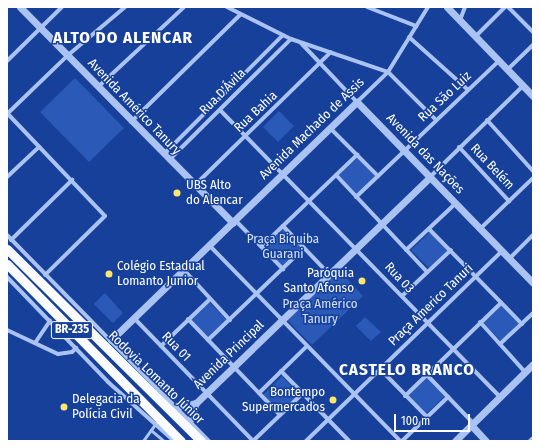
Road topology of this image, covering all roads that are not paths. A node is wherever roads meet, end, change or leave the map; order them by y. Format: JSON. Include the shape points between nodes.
{"nodes":[{"id":1,"x":20,"y":7,"type":"edge"},
{"id":2,"x":62,"y":7,"type":"edge"},
{"id":3,"x":125,"y":7,"type":"edge"},
{"id":4,"x":184,"y":7,"type":"edge"},
{"id":5,"x":227,"y":7,"type":"edge"},
{"id":6,"x":367,"y":7,"type":"edge"},
{"id":7,"x":428,"y":7,"type":"edge"},
{"id":8,"x":447,"y":7,"type":"edge"},
{"id":9,"x":465,"y":7,"type":"edge"},
{"id":10,"x":505,"y":7,"type":"edge"},
{"id":11,"x":508,"y":7,"type":"edge"},
{"id":12,"x":240,"y":15,"type":"junction"},
{"id":13,"x":460,"y":20,"type":"junction"},
{"id":14,"x":416,"y":26,"type":"junction"},
{"id":15,"x":41,"y":28,"type":"junction"},
{"id":16,"x":533,"y":32,"type":"edge"},
{"id":17,"x":283,"y":35,"type":"junction"},
{"id":18,"x":476,"y":36,"type":"junction"},
{"id":19,"x":409,"y":37,"type":"junction"},
{"id":20,"x":292,"y":39,"type":"junction"},
{"id":21,"x":300,"y":42,"type":"junction"},
{"id":22,"x":533,"y":45,"type":"edge"},
{"id":23,"x":331,"y":52,"type":"junction"},
{"id":24,"x":67,"y":56,"type":"junction"},
{"id":25,"x":7,"y":61,"type":"edge"},
{"id":26,"x":499,"y":61,"type":"junction"},
{"id":27,"x":321,"y":65,"type":"junction"},
{"id":28,"x":508,"y":69,"type":"junction"},
{"id":29,"x":388,"y":72,"type":"junction"},
{"id":30,"x":523,"y":86,"type":"junction"},
{"id":31,"x":98,"y":87,"type":"junction"},
{"id":32,"x":467,"y":89,"type":"junction"},
{"id":33,"x":533,"y":96,"type":"edge"},
{"id":34,"x":357,"y":102,"type":"junction"},
{"id":35,"x":220,"y":110,"type":"junction"},
{"id":36,"x":7,"y":113,"type":"edge"},
{"id":37,"x":206,"y":113,"type":"junction"},
{"id":38,"x":211,"y":118,"type":"junction"},
{"id":39,"x":436,"y":119,"type":"junction"},
{"id":40,"x":487,"y":120,"type":"junction"},
{"id":41,"x":131,"y":122,"type":"junction"},
{"id":42,"x":330,"y":128,"type":"junction"},
{"id":43,"x":245,"y":136,"type":"junction"},
{"id":44,"x":39,"y":147,"type":"junction"},
{"id":45,"x":459,"y":147,"type":"junction"},
{"id":46,"x":404,"y":149,"type":"junction"},
{"id":47,"x":357,"y":155,"type":"junction"},
{"id":48,"x":166,"y":157,"type":"junction"},
{"id":49,"x":533,"y":171,"type":"edge"},
{"id":50,"x":283,"y":174,"type":"junction"},
{"id":51,"x":336,"y":175,"type":"junction"},
{"id":52,"x":378,"y":176,"type":"junction"},
{"id":53,"x":430,"y":176,"type":"junction"},
{"id":54,"x":7,"y":177,"type":"edge"},
{"id":55,"x":533,"y":178,"type":"edge"},
{"id":56,"x":72,"y":180,"type":"junction"},
{"id":57,"x":194,"y":186,"type":"junction"},
{"id":58,"x":356,"y":197,"type":"junction"},
{"id":59,"x":310,"y":201,"type":"junction"},
{"id":60,"x":509,"y":201,"type":"junction"},
{"id":61,"x":456,"y":203,"type":"junction"},
{"id":62,"x":234,"y":221,"type":"junction"},
{"id":63,"x":381,"y":224,"type":"junction"},
{"id":64,"x":283,"y":226,"type":"junction"},
{"id":65,"x":429,"y":228,"type":"junction"},
{"id":66,"x":481,"y":228,"type":"junction"},
{"id":67,"x":533,"y":235,"type":"edge"},
{"id":68,"x":7,"y":236,"type":"edge"},
{"id":69,"x":12,"y":240,"type":"junction"},
{"id":70,"x":209,"y":245,"type":"junction"},
{"id":71,"x":262,"y":246,"type":"junction"},
{"id":72,"x":304,"y":248,"type":"junction"},
{"id":73,"x":357,"y":248,"type":"junction"},
{"id":74,"x":7,"y":249,"type":"edge"},
{"id":75,"x":406,"y":250,"type":"junction"},
{"id":76,"x":451,"y":250,"type":"junction"},
{"id":77,"x":502,"y":251,"type":"junction"},
{"id":78,"x":510,"y":258,"type":"junction"},
{"id":79,"x":7,"y":264,"type":"edge"},
{"id":80,"x":283,"y":269,"type":"junction"},
{"id":81,"x":184,"y":270,"type":"junction"},
{"id":82,"x":428,"y":272,"type":"junction"},
{"id":83,"x":330,"y":274,"type":"junction"},
{"id":84,"x":45,"y":275,"type":"junction"},
{"id":85,"x":476,"y":276,"type":"junction"},
{"id":86,"x":7,"y":277,"type":"edge"},
{"id":87,"x":533,"y":283,"type":"edge"},
{"id":88,"x":257,"y":295,"type":"junction"},
{"id":89,"x":402,"y":296,"type":"junction"},
{"id":90,"x":210,"y":299,"type":"junction"},
{"id":91,"x":501,"y":303,"type":"junction"},
{"id":92,"x":533,"y":313,"type":"edge"},
{"id":93,"x":134,"y":318,"type":"junction"},
{"id":94,"x":188,"y":319,"type":"junction"},
{"id":95,"x":230,"y":320,"type":"junction"},
{"id":96,"x":50,"y":321,"type":"junction"},
{"id":97,"x":282,"y":321,"type":"junction"},
{"id":98,"x":480,"y":322,"type":"junction"},
{"id":99,"x":428,"y":323,"type":"junction"},
{"id":100,"x":522,"y":324,"type":"junction"},
{"id":101,"x":7,"y":330,"type":"edge"},
{"id":102,"x":111,"y":340,"type":"junction"},
{"id":103,"x":208,"y":340,"type":"junction"},
{"id":104,"x":35,"y":343,"type":"junction"},
{"id":105,"x":500,"y":344,"type":"junction"},
{"id":106,"x":161,"y":346,"type":"junction"},
{"id":107,"x":308,"y":346,"type":"junction"},
{"id":108,"x":76,"y":348,"type":"junction"},
{"id":109,"x":453,"y":348,"type":"junction"},
{"id":110,"x":532,"y":366,"type":"edge"},
{"id":111,"x":234,"y":367,"type":"junction"},
{"id":112,"x":380,"y":369,"type":"junction"},
{"id":113,"x":129,"y":371,"type":"junction"},
{"id":114,"x":281,"y":372,"type":"junction"},
{"id":115,"x":525,"y":372,"type":"junction"},
{"id":116,"x":427,"y":375,"type":"junction"},
{"id":117,"x":151,"y":382,"type":"junction"},
{"id":118,"x":207,"y":393,"type":"junction"},
{"id":119,"x":259,"y":393,"type":"junction"},
{"id":120,"x":303,"y":393,"type":"junction"},
{"id":121,"x":355,"y":394,"type":"junction"},
{"id":122,"x":406,"y":396,"type":"junction"},
{"id":123,"x":448,"y":397,"type":"junction"},
{"id":124,"x":500,"y":397,"type":"junction"},
{"id":125,"x":196,"y":403,"type":"junction"},
{"id":126,"x":177,"y":407,"type":"junction"},
{"id":127,"x":280,"y":415,"type":"junction"},
{"id":128,"x":427,"y":417,"type":"junction"},
{"id":129,"x":329,"y":419,"type":"junction"},
{"id":130,"x":190,"y":420,"type":"junction"},
{"id":131,"x":156,"y":423,"type":"junction"},
{"id":132,"x":472,"y":424,"type":"junction"},
{"id":133,"x":151,"y":430,"type":"junction"},
{"id":134,"x":533,"y":438,"type":"edge"},
{"id":135,"x":143,"y":441,"type":"edge"},
{"id":136,"x":164,"y":441,"type":"edge"},
{"id":137,"x":174,"y":441,"type":"edge"},
{"id":138,"x":181,"y":441,"type":"edge"},
{"id":139,"x":201,"y":441,"type":"edge"},
{"id":140,"x":209,"y":441,"type":"edge"},
{"id":141,"x":253,"y":441,"type":"edge"},
{"id":142,"x":306,"y":441,"type":"edge"},
{"id":143,"x":349,"y":441,"type":"edge"},
{"id":144,"x":401,"y":441,"type":"edge"},
{"id":145,"x":455,"y":441,"type":"edge"},
{"id":146,"x":486,"y":441,"type":"edge"},
{"id":147,"x":530,"y":441,"type":"edge"}],
"edges":[{"from":1,"to":15,"type":"street","name":"Avenida Américo Tanury"},
{"from":2,"to":15,"type":"street"},
{"from":3,"to":24,"type":"street"},
{"from":4,"to":31,"type":"street"},
{"from":5,"to":12,"type":"street"},
{"from":6,"to":14,"type":"street"},
{"from":7,"to":14,"type":"street","name":"Avenida Machado de Assis"},
{"from":8,"to":13,"type":"street"},
{"from":9,"to":13,"type":"street"},
{"from":10,"to":18,"type":"street"},
{"from":11,"to":16,"type":"street"},
{"from":12,"to":17,"type":"street"},
{"from":12,"to":41,"type":"street"},
{"from":13,"to":18,"type":"street"},
{"from":14,"to":19,"type":"street","name":"Avenida Machado de Assis"},
{"from":15,"to":24,"type":"street","name":"Avenida Américo Tanury"},
{"from":15,"to":25,"type":"street"},
{"from":17,"to":20,"type":"street"},
{"from":17,"to":37,"type":"street","name":"Rua D'Ávila"},
{"from":18,"to":26,"type":"street"},
{"from":19,"to":29,"type":"street","name":"Avenida Machado de Assis"},
{"from":19,"to":32,"type":"street"},
{"from":20,"to":21,"type":"street"},
{"from":20,"to":35,"type":"street","name":"Rua D'Ávila"},
{"from":21,"to":23,"type":"street"},
{"from":21,"to":27,"type":"street","name":"Avenida das Nações"},
{"from":22,"to":28,"type":"street"},
{"from":23,"to":27,"type":"street","name":"Rua Bahia"},
{"from":23,"to":29,"type":"street"},
{"from":24,"to":31,"type":"street","name":"Avenida Américo Tanury"},
{"from":24,"to":36,"type":"street"},
{"from":26,"to":28,"type":"street"},
{"from":26,"to":32,"type":"street","name":"Rua São Luiz"},
{"from":27,"to":34,"type":"street","name":"Avenida das Nações"},
{"from":27,"to":43,"type":"street","name":"Rua Bahia"},
{"from":28,"to":30,"type":"street"},
{"from":29,"to":34,"type":"street","name":"Avenida Machado de Assis"},
{"from":29,"to":39,"type":"street"},
{"from":30,"to":33,"type":"street"},
{"from":30,"to":40,"type":"street"},
{"from":31,"to":41,"type":"street","name":"Avenida Américo Tanury"},
{"from":32,"to":39,"type":"street","name":"Rua São Luiz"},
{"from":34,"to":42,"type":"street","name":"Avenida Machado de Assis"},
{"from":34,"to":46,"type":"street","name":"Avenida das Nações"},
{"from":35,"to":38,"type":"street","name":"Rua D'Ávila"},
{"from":35,"to":43,"type":"street","name":"Rua 03"},
{"from":36,"to":44,"type":"street"},
{"from":37,"to":38,"type":"street"},
{"from":37,"to":48,"type":"street","name":"Rua D'Ávila"},
{"from":38,"to":48,"type":"street","name":"Rua D'Ávila"},
{"from":39,"to":46,"type":"street","name":"Rua São Luiz"},
{"from":40,"to":45,"type":"street"},
{"from":40,"to":49,"type":"street"},
{"from":41,"to":48,"type":"street","name":"Avenida Américo Tanury"},
{"from":42,"to":47,"type":"street"},
{"from":42,"to":50,"type":"street","name":"Avenida Machado de Assis"},
{"from":43,"to":50,"type":"street","name":"Rua 03"},
{"from":43,"to":57,"type":"street","name":"Rua Bahia"},
{"from":44,"to":54,"type":"street"},
{"from":44,"to":56,"type":"street"},
{"from":45,"to":53,"type":"street"},
{"from":45,"to":60,"type":"street","name":"Rua Belém"},
{"from":46,"to":52,"type":"street","name":"Rua São Luiz"},
{"from":46,"to":53,"type":"street","name":"Avenida das Nações"},
{"from":47,"to":51,"type":"street"},
{"from":47,"to":52,"type":"street"},
{"from":48,"to":57,"type":"street","name":"Avenida Américo Tanury"},
{"from":50,"to":59,"type":"street","name":"Rua 03"},
{"from":50,"to":62,"type":"street","name":"Avenida Machado de Assis"},
{"from":51,"to":58,"type":"street"},
{"from":51,"to":59,"type":"street"},
{"from":52,"to":58,"type":"street","name":"Rua São Luiz"},
{"from":53,"to":61,"type":"street","name":"Avenida das Nações"},
{"from":53,"to":63,"type":"street","name":"Avenida Principal"},
{"from":55,"to":60,"type":"street"},
{"from":56,"to":69,"type":"street"},
{"from":56,"to":84,"type":"street","via":[[105,216]]},
{"from":57,"to":62,"type":"street","name":"Avenida Américo Tanury"},
{"from":58,"to":63,"type":"street"},
{"from":59,"to":64,"type":"street"},
{"from":59,"to":73,"type":"street","name":"Rua 03"},
{"from":60,"to":66,"type":"street"},
{"from":61,"to":65,"type":"street"},
{"from":61,"to":66,"type":"street","name":"Avenida das Nações"},
{"from":62,"to":70,"type":"street","name":"Avenida Machado de Assis"},
{"from":62,"to":71,"type":"street"},
{"from":63,"to":73,"type":"street","name":"Avenida Principal"},
{"from":63,"to":75,"type":"street"},
{"from":64,"to":71,"type":"street"},
{"from":64,"to":72,"type":"street"},
{"from":65,"to":75,"type":"street"},
{"from":65,"to":76,"type":"street"},
{"from":66,"to":77,"type":"street","name":"Avenida das Nações"},
{"from":67,"to":78,"type":"street"},
{"from":68,"to":69,"type":"street"},
{"from":69,"to":84,"type":"street"},
{"from":70,"to":81,"type":"street","name":"Avenida Machado de Assis"},
{"from":70,"to":88,"type":"street"},
{"from":71,"to":80,"type":"street"},
{"from":72,"to":80,"type":"street"},
{"from":72,"to":83,"type":"street"},
{"from":73,"to":83,"type":"street","name":"Avenida Principal"},
{"from":73,"to":89,"type":"street","name":"Rua 03"},
{"from":74,"to":113,"type":"highway","name":"Rodovia Lomanto Júnior","number":"BR-235"},
{"from":75,"to":82,"type":"street"},
{"from":76,"to":82,"type":"street"},
{"from":76,"to":85,"type":"street"},
{"from":77,"to":78,"type":"street","name":"Avenida das Nações"},
{"from":77,"to":85,"type":"street","name":"Praça Americo Tanuri"},
{"from":78,"to":87,"type":"street","name":"Avenida das Nações"},
{"from":79,"to":138,"type":"highway","name":"Rodovia Lomanto Júnior","number":"BR-235"},
{"from":80,"to":88,"type":"street"},
{"from":81,"to":90,"type":"street"},
{"from":81,"to":93,"type":"street","name":"Avenida Machado de Assis"},
{"from":82,"to":89,"type":"street"},
{"from":83,"to":97,"type":"street","name":"Avenida Principal"},
{"from":84,"to":102,"type":"street"},
{"from":85,"to":91,"type":"street"},
{"from":85,"to":99,"type":"street","name":"Praça Americo Tanuri"},
{"from":86,"to":96,"type":"street"},
{"from":88,"to":95,"type":"street"},
{"from":88,"to":97,"type":"street"},
{"from":89,"to":99,"type":"street","name":"Rua 03"},
{"from":90,"to":94,"type":"street"},
{"from":90,"to":95,"type":"street"},
{"from":91,"to":98,"type":"street"},
{"from":91,"to":100,"type":"street"},
{"from":92,"to":100,"type":"street"},
{"from":93,"to":102,"type":"street","name":"Avenida Machado de Assis"},
{"from":93,"to":106,"type":"street","name":"Rua 01"},
{"from":94,"to":103,"type":"street"},
{"from":94,"to":106,"type":"street"},
{"from":95,"to":103,"type":"street"},
{"from":96,"to":104,"type":"street"},
{"from":96,"to":108,"type":"street"},
{"from":97,"to":107,"type":"street"},
{"from":97,"to":111,"type":"street","name":"Avenida Principal"},
{"from":98,"to":105,"type":"street"},
{"from":98,"to":109,"type":"street"},
{"from":99,"to":109,"type":"street","name":"Rua 03"},
{"from":99,"to":112,"type":"street","name":"Praça Americo Tanuri"},
{"from":100,"to":105,"type":"street"},
{"from":101,"to":104,"type":"street"},
{"from":102,"to":117,"type":"street"},
{"from":103,"to":111,"type":"street"},
{"from":104,"to":108,"type":"street","via":[[58,354],[72,352]]},
{"from":105,"to":115,"type":"street"},
{"from":106,"to":118,"type":"street","name":"Rua 01"},
{"from":107,"to":114,"type":"street"},
{"from":107,"to":121,"type":"street"},
{"from":108,"to":131,"type":"street","via":[[108,382]]},
{"from":109,"to":116,"type":"street"},
{"from":109,"to":124,"type":"street","name":"Rua 03"},
{"from":110,"to":115,"type":"street"},
{"from":111,"to":118,"type":"street","name":"Avenida Principal"},
{"from":111,"to":119,"type":"street"},
{"from":112,"to":121,"type":"street","name":"Praça Americo Tanuri"},
{"from":112,"to":122,"type":"street"},
{"from":113,"to":117,"type":"highway"},
{"from":113,"to":139,"type":"highway","name":"Rodovia Lomanto Júnior","number":"BR-235"},
{"from":114,"to":119,"type":"street"},
{"from":114,"to":120,"type":"street"},
{"from":115,"to":124,"type":"street"},
{"from":116,"to":122,"type":"street"},
{"from":116,"to":123,"type":"street"},
{"from":117,"to":126,"type":"street"},
{"from":118,"to":125,"type":"street","name":"Avenida Principal"},
{"from":118,"to":141,"type":"street","name":"Rua 01"},
{"from":119,"to":127,"type":"street"},
{"from":120,"to":127,"type":"street"},
{"from":120,"to":129,"type":"street"},
{"from":121,"to":129,"type":"street","name":"Praça Americo Tanuri"},
{"from":121,"to":144,"type":"street"},
{"from":122,"to":128,"type":"street"},
{"from":123,"to":128,"type":"street"},
{"from":123,"to":132,"type":"street"},
{"from":124,"to":132,"type":"street"},
{"from":125,"to":126,"type":"street","name":"Avenida Principal"},
{"from":125,"to":130,"type":"street"},
{"from":126,"to":130,"type":"street"},
{"from":127,"to":141,"type":"street"},
{"from":128,"to":144,"type":"street"},
{"from":129,"to":142,"type":"street","name":"Praça Americo Tanuri"},
{"from":129,"to":143,"type":"street"},
{"from":130,"to":140,"type":"street"},
{"from":131,"to":133,"type":"lane"},
{"from":131,"to":137,"type":"street"},
{"from":132,"to":145,"type":"street"},
{"from":132,"to":146,"type":"street"},
{"from":133,"to":135,"type":"lane"},
{"from":133,"to":136,"type":"lane"},
{"from":134,"to":147,"type":"street"}]}
